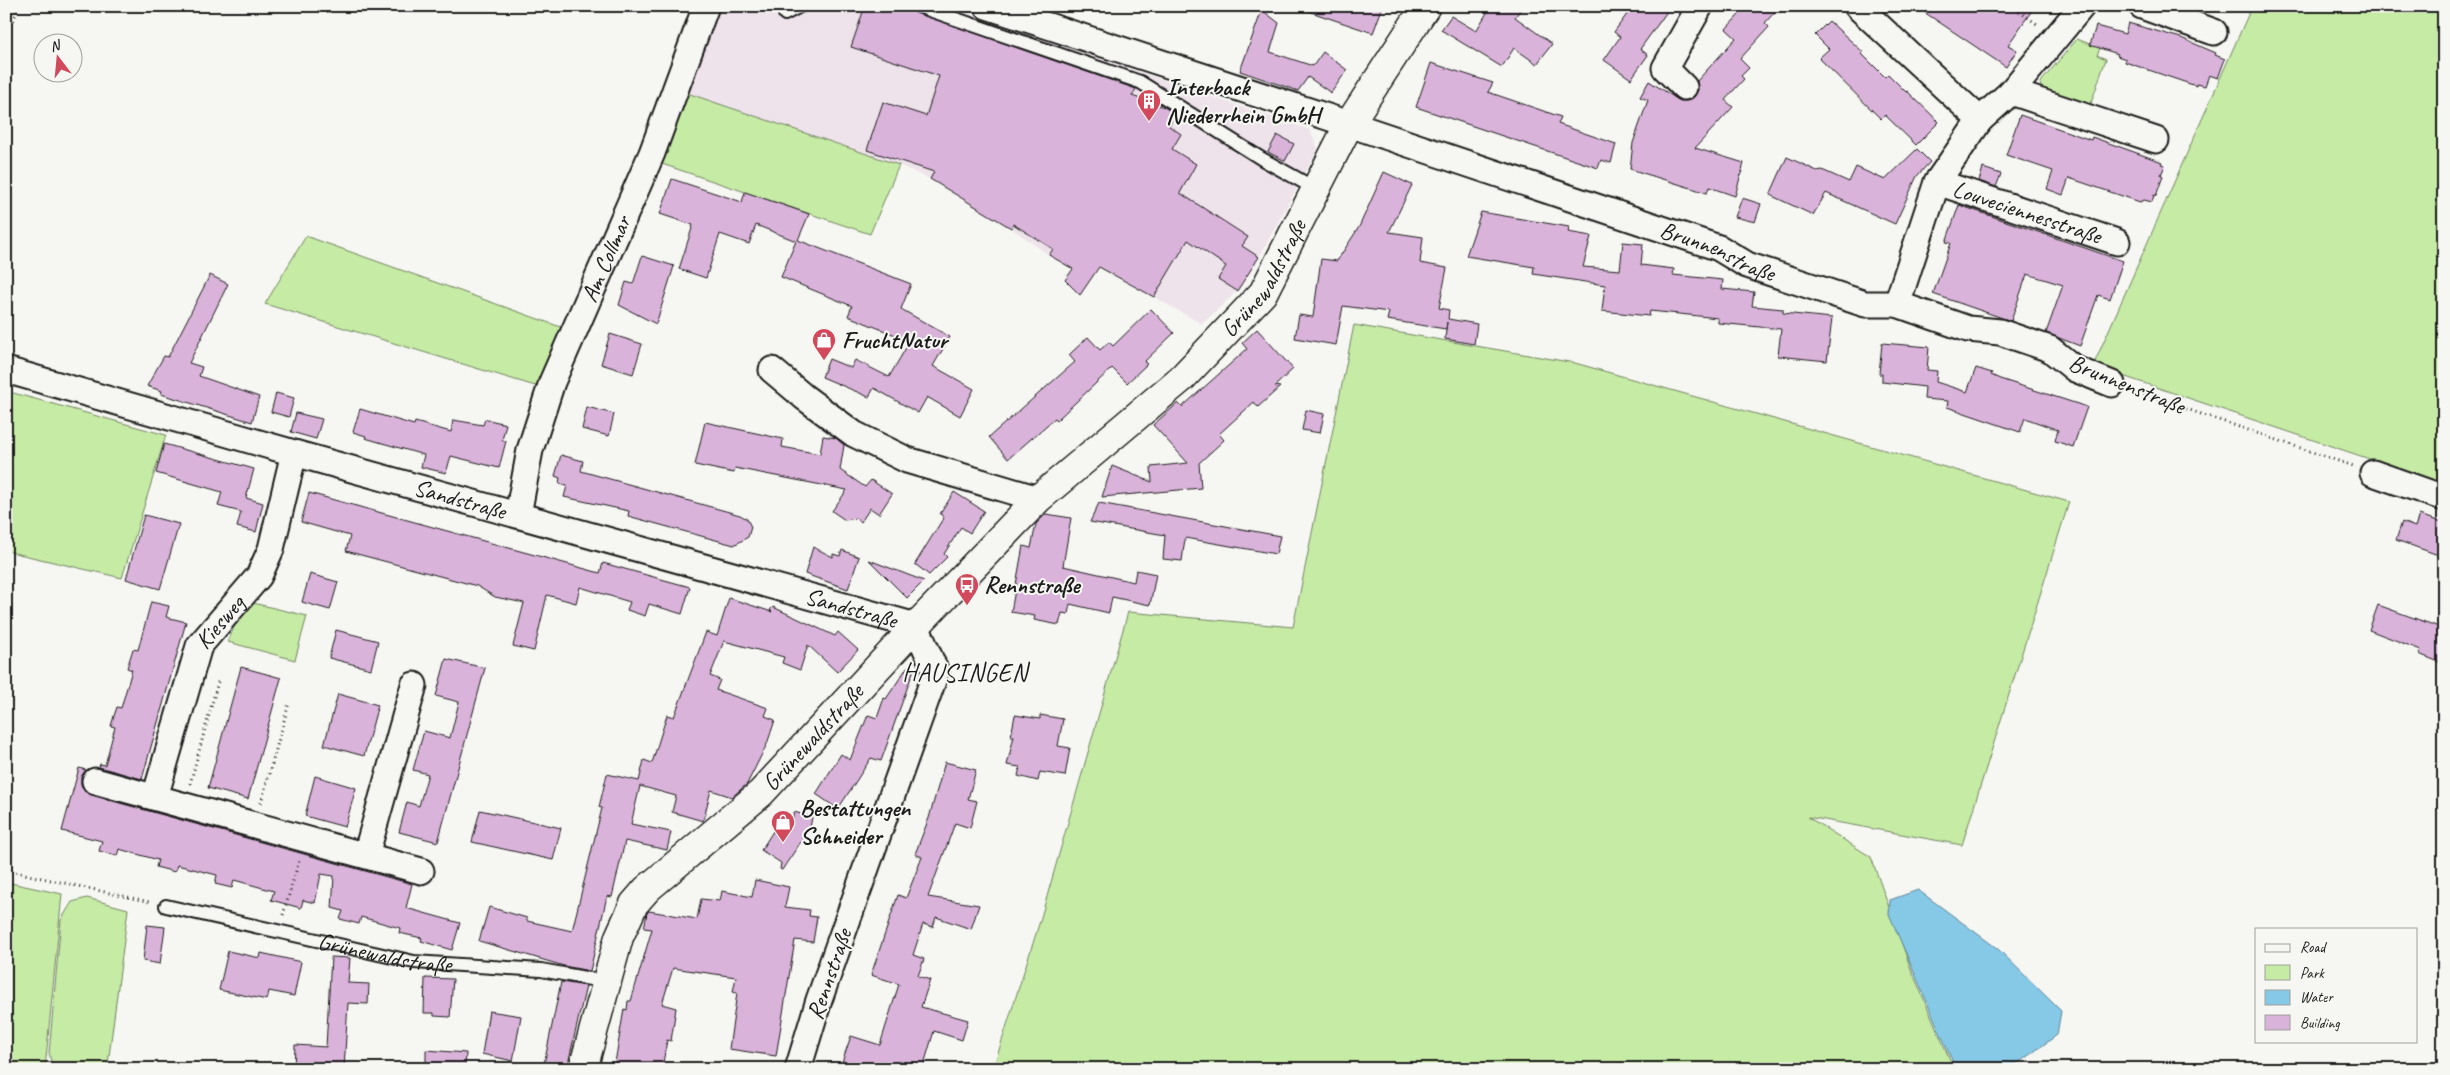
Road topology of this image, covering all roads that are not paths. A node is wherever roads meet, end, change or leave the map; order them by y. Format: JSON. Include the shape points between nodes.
{"nodes":[{"id":1,"x":706,"y":6,"type":"edge"},
{"id":2,"x":800,"y":6,"type":"edge"},
{"id":3,"x":918,"y":6,"type":"edge"},
{"id":4,"x":987,"y":6,"type":"edge"},
{"id":5,"x":1426,"y":6,"type":"edge"},
{"id":6,"x":1700,"y":6,"type":"edge"},
{"id":7,"x":1857,"y":6,"type":"edge"},
{"id":8,"x":2082,"y":6,"type":"edge"},
{"id":9,"x":2142,"y":6,"type":"edge"},
{"id":10,"x":785,"y":14,"type":"dead end"},
{"id":11,"x":2214,"y":32,"type":"dead end"},
{"id":12,"x":1684,"y":87,"type":"dead end"},
{"id":13,"x":2011,"y":92,"type":"junction"},
{"id":14,"x":1980,"y":120,"type":"junction"},
{"id":15,"x":1349,"y":124,"type":"junction"},
{"id":16,"x":2156,"y":140,"type":"dead end"},
{"id":17,"x":1937,"y":182,"type":"junction"},
{"id":18,"x":1316,"y":189,"type":"junction"},
{"id":19,"x":2117,"y":242,"type":"dead end"},
{"id":20,"x":1898,"y":304,"type":"junction"},
{"id":21,"x":6,"y":370,"type":"edge"},
{"id":22,"x":772,"y":370,"type":"dead end"},
{"id":23,"x":2112,"y":384,"type":"road end"},
{"id":24,"x":294,"y":453,"type":"junction"},
{"id":25,"x":2373,"y":473,"type":"road end"},
{"id":26,"x":2444,"y":498,"type":"edge"},
{"id":27,"x":1038,"y":499,"type":"junction"},
{"id":28,"x":518,"y":515,"type":"junction"},
{"id":29,"x":916,"y":626,"type":"junction"},
{"id":30,"x":414,"y":685,"type":"dead end"},
{"id":31,"x":95,"y":781,"type":"dead end"},
{"id":32,"x":155,"y":797,"type":"junction"},
{"id":33,"x":366,"y":855,"type":"junction"},
{"id":34,"x":421,"y":871,"type":"dead end"},
{"id":35,"x":166,"y":906,"type":"road end"},
{"id":36,"x":607,"y":982,"type":"junction"},
{"id":37,"x":583,"y":1069,"type":"edge"},
{"id":38,"x":798,"y":1069,"type":"edge"}],
"edges":[{"from":1,"to":28,"type":"street","name":"Am Collmar","via":[[652,153],[552,382],[530,450]]},
{"from":2,"to":10,"type":"lane"},
{"from":3,"to":18,"type":"lane","via":[[1140,82]]},
{"from":4,"to":15,"type":"street","name":"Brunnenstraße"},
{"from":5,"to":15,"type":"street","name":"Grünewaldstraße"},
{"from":6,"to":12,"type":"street","via":[[1665,68]]},
{"from":7,"to":14,"type":"street"},
{"from":8,"to":13,"type":"street","name":"Louveciennesstraße"},
{"from":9,"to":11,"type":"street"},
{"from":13,"to":14,"type":"street","name":"Louveciennesstraße"},
{"from":13,"to":16,"type":"street"},
{"from":14,"to":17,"type":"street","name":"Louveciennesstraße"},
{"from":15,"to":18,"type":"street","name":"Grünewaldstraße"},
{"from":15,"to":20,"type":"street","name":"Brunnenstraße","via":[[1718,248],[1747,265],[1865,304]]},
{"from":17,"to":19,"type":"street","name":"Louveciennesstraße"},
{"from":17,"to":20,"type":"street","name":"Louveciennesstraße"},
{"from":18,"to":27,"type":"street","name":"Grünewaldstraße","via":[[1263,293],[1182,378]]},
{"from":20,"to":23,"type":"street","name":"Brunnenstraße","via":[[1968,329],[2000,332],[2050,349],[2075,369]]},
{"from":21,"to":24,"type":"street","name":"Sandstraße"},
{"from":22,"to":27,"type":"street","via":[[854,434],[907,460]]},
{"from":24,"to":28,"type":"street","name":"Sandstraße"},
{"from":24,"to":32,"type":"street","name":"Kiesweg","via":[[271,549],[260,576],[199,646]]},
{"from":25,"to":26,"type":"street"},
{"from":27,"to":29,"type":"street","name":"Grünewaldstraße"},
{"from":28,"to":29,"type":"street","name":"Sandstraße"},
{"from":29,"to":36,"type":"street","name":"Grünewaldstraße","via":[[761,794],[638,899],[625,920]]},
{"from":29,"to":38,"type":"street","name":"Rennstraße","via":[[936,672],[819,1000]]},
{"from":30,"to":33,"type":"street"},
{"from":31,"to":32,"type":"street"},
{"from":32,"to":33,"type":"street"},
{"from":33,"to":34,"type":"street"},
{"from":35,"to":36,"type":"lane","name":"Grünewaldstraße","via":[[414,962],[541,970]]},
{"from":36,"to":37,"type":"street","name":"Grünewaldstraße"}]}
